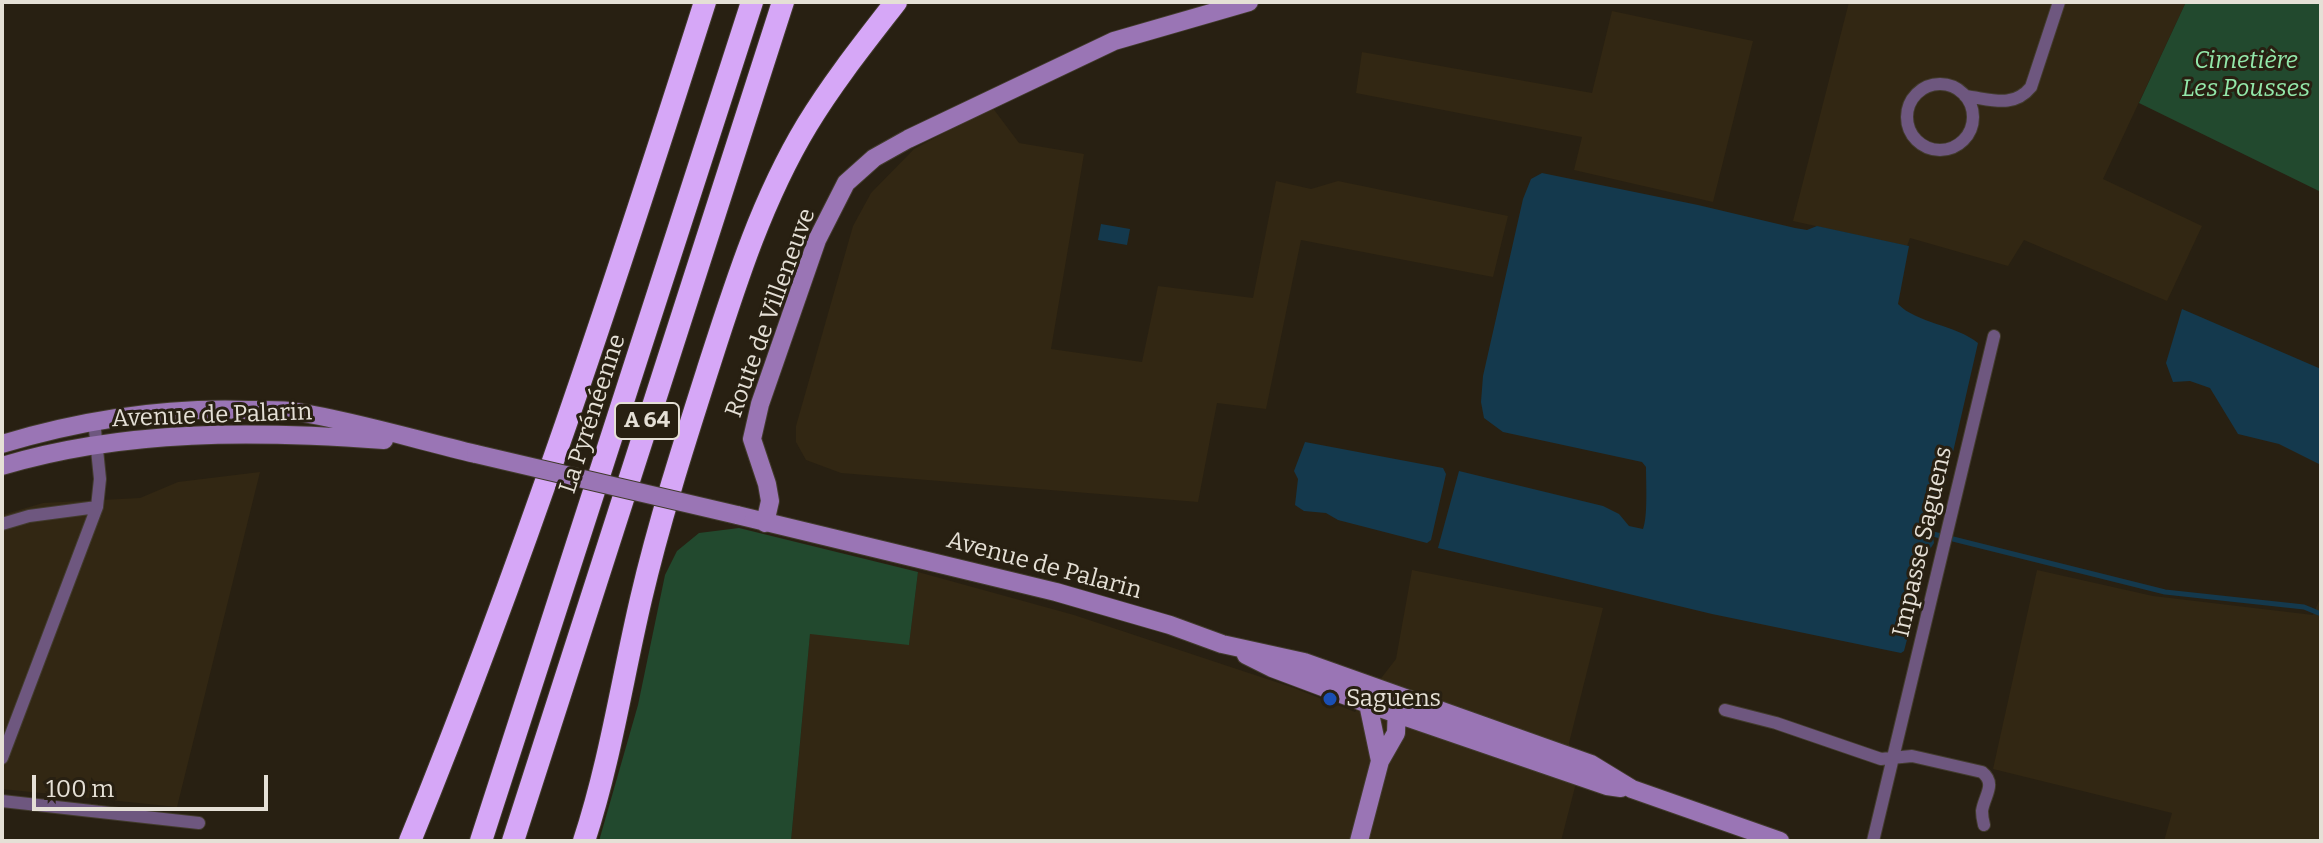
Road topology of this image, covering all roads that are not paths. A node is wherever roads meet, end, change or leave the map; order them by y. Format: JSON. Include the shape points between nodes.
{"nodes":[{"id":1,"x":705,"y":2,"type":"edge"},
{"id":2,"x":752,"y":2,"type":"edge"},
{"id":3,"x":783,"y":2,"type":"edge"},
{"id":4,"x":896,"y":2,"type":"edge"},
{"id":5,"x":1249,"y":2,"type":"edge"},
{"id":6,"x":2059,"y":2,"type":"edge"},
{"id":7,"x":1965,"y":96,"type":"junction"},
{"id":8,"x":1994,"y":336,"type":"dead end"},
{"id":9,"x":94,"y":420,"type":"junction"},
{"id":10,"x":426,"y":443,"type":"junction"},
{"id":11,"x":2,"y":444,"type":"edge"},
{"id":12,"x":97,"y":445,"type":"junction"},
{"id":13,"x":2,"y":466,"type":"edge"},
{"id":14,"x":97,"y":507,"type":"junction"},
{"id":15,"x":765,"y":523,"type":"junction"},
{"id":16,"x":2,"y":524,"type":"edge"},
{"id":17,"x":1222,"y":644,"type":"junction"},
{"id":18,"x":1368,"y":704,"type":"junction"},
{"id":19,"x":1725,"y":710,"type":"dead end"},
{"id":20,"x":1400,"y":711,"type":"junction"},
{"id":21,"x":1375,"y":725,"type":"junction"},
{"id":22,"x":2,"y":758,"type":"edge"},
{"id":23,"x":1895,"y":758,"type":"junction"},
{"id":24,"x":1380,"y":761,"type":"junction"},
{"id":25,"x":2,"y":801,"type":"edge"},
{"id":26,"x":199,"y":823,"type":"dead end"},
{"id":27,"x":1984,"y":825,"type":"dead end"},
{"id":28,"x":410,"y":841,"type":"edge"},
{"id":29,"x":481,"y":841,"type":"edge"},
{"id":30,"x":513,"y":841,"type":"edge"},
{"id":31,"x":584,"y":841,"type":"edge"},
{"id":32,"x":1359,"y":841,"type":"edge"},
{"id":33,"x":1780,"y":841,"type":"edge"},
{"id":34,"x":1873,"y":841,"type":"edge"}],
"edges":[{"from":1,"to":28,"type":"highway","via":[[505,592]]},
{"from":2,"to":29,"type":"highway","name":"La Pyrénéenne","number":"A 64"},
{"from":3,"to":30,"type":"highway","number":"A 64"},
{"from":4,"to":31,"type":"highway","via":[[807,125],[777,182],[730,298],[640,600],[608,756]]},
{"from":5,"to":15,"type":"main road","name":"Route de Villeneuve","via":[[1114,41],[874,158],[846,183],[817,240],[760,404],[752,439],[770,501]]},
{"from":6,"to":7,"type":"street","via":[[2023,97],[2010,102]]},
{"from":7,"to":7,"type":"street","via":[[1945,85],[1922,89],[1906,115],[1913,137],[1933,150],[1964,140],[1973,119]]},
{"from":8,"to":23,"type":"street","name":"Impasse Saguens"},
{"from":9,"to":10,"type":"main road","name":"Avenue de Palarin","via":[[218,409],[295,411]]},
{"from":9,"to":11,"type":"main road","name":"Avenue de Palarin"},
{"from":9,"to":12,"type":"street"},
{"from":10,"to":12,"type":"main road","name":"Avenue de Palarin","via":[[303,434]]},
{"from":10,"to":15,"type":"main road","name":"Avenue de Palarin","bridge":true},
{"from":12,"to":13,"type":"main road","name":"Avenue de Palarin"},
{"from":12,"to":14,"type":"street"},
{"from":14,"to":16,"type":"street"},
{"from":14,"to":22,"type":"street"},
{"from":15,"to":17,"type":"main road","name":"Avenue de Palarin","via":[[1056,592]]},
{"from":17,"to":18,"type":"main road","name":"Avenue de Palarin"},
{"from":17,"to":20,"type":"main road","name":"Avenue de Palarin","via":[[1304,662]]},
{"from":18,"to":20,"type":"main road","name":"Avenue de Palarin"},
{"from":18,"to":21,"type":"main road"},
{"from":19,"to":23,"type":"street","via":[[1881,759]]},
{"from":20,"to":21,"type":"main road"},
{"from":20,"to":24,"type":"main road"},
{"from":20,"to":33,"type":"main road","name":"Avenue de Palarin"},
{"from":21,"to":24,"type":"main road"},
{"from":23,"to":27,"type":"street","via":[[1912,756],[1982,772],[1990,786],[1982,811]]},
{"from":23,"to":34,"type":"street","name":"Impasse Saguens"},
{"from":24,"to":32,"type":"main road"},
{"from":25,"to":26,"type":"street"}]}
